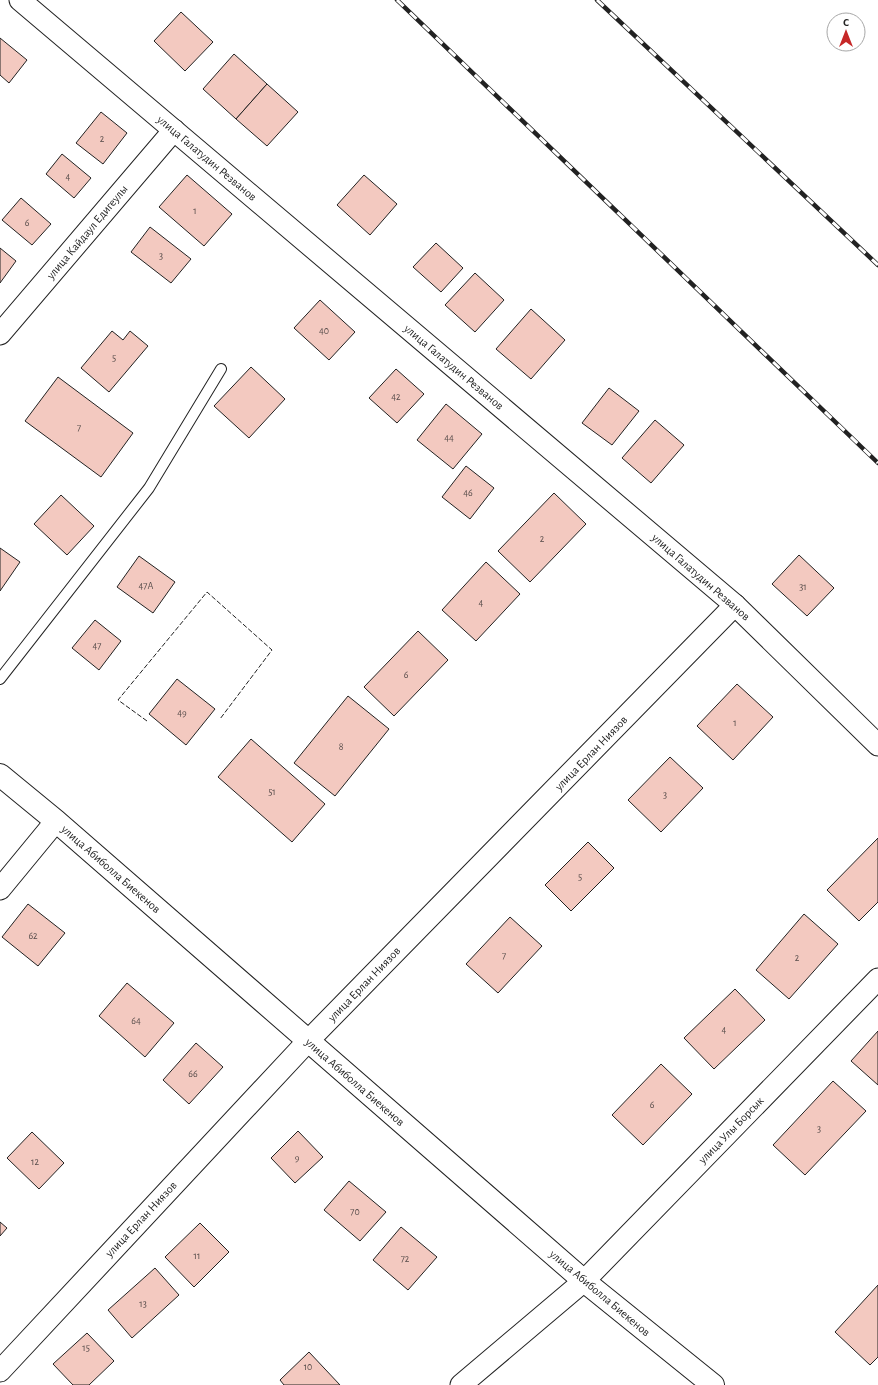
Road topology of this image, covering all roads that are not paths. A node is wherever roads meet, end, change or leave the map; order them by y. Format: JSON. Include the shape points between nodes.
{"nodes":[{"id":1,"x":20,"y":0,"type":"edge"},
{"id":2,"x":174,"y":130,"type":"junction"},
{"id":3,"x":0,"y":334,"type":"edge"},
{"id":4,"x":221,"y":369,"type":"dead end"},
{"id":5,"x":735,"y":605,"type":"junction"},
{"id":6,"x":0,"y":679,"type":"edge"},
{"id":7,"x":878,"y":745,"type":"edge"},
{"id":8,"x":0,"y":775,"type":"edge"},
{"id":9,"x":56,"y":821,"type":"junction"},
{"id":10,"x":0,"y":889,"type":"edge"},
{"id":11,"x":878,"y":979,"type":"edge"},
{"id":12,"x":308,"y":1041,"type":"junction"},
{"id":13,"x":584,"y":1282,"type":"junction"},
{"id":14,"x":0,"y":1370,"type":"edge"},
{"id":15,"x":461,"y":1385,"type":"edge"},
{"id":16,"x":713,"y":1385,"type":"edge"}],
"edges":[{"from":1,"to":2,"type":"street","name":"улица Галатудин Резванов"},
{"from":2,"to":3,"type":"street","name":"улица Кайдаул Едигеулы"},
{"from":2,"to":5,"type":"street","name":"улица Галатудин Резванов"},
{"from":4,"to":6,"type":"lane","via":[[149,488]]},
{"from":5,"to":7,"type":"street","name":"улица Галатудин Резванов"},
{"from":5,"to":12,"type":"street","name":"улица Ерлан Ниязов"},
{"from":8,"to":9,"type":"street","name":"улица Абиболла Биекенов"},
{"from":9,"to":10,"type":"street"},
{"from":9,"to":12,"type":"street","name":"улица Абиболла Биекенов"},
{"from":11,"to":13,"type":"street","name":"улица Улы Борсык"},
{"from":12,"to":13,"type":"street","name":"улица Абиболла Биекенов"},
{"from":12,"to":14,"type":"street","name":"улица Ерлан Ниязов"},
{"from":13,"to":15,"type":"street","name":"улица Улы Борсык"},
{"from":13,"to":16,"type":"street","name":"улица Абиболла Биекенов"}]}
